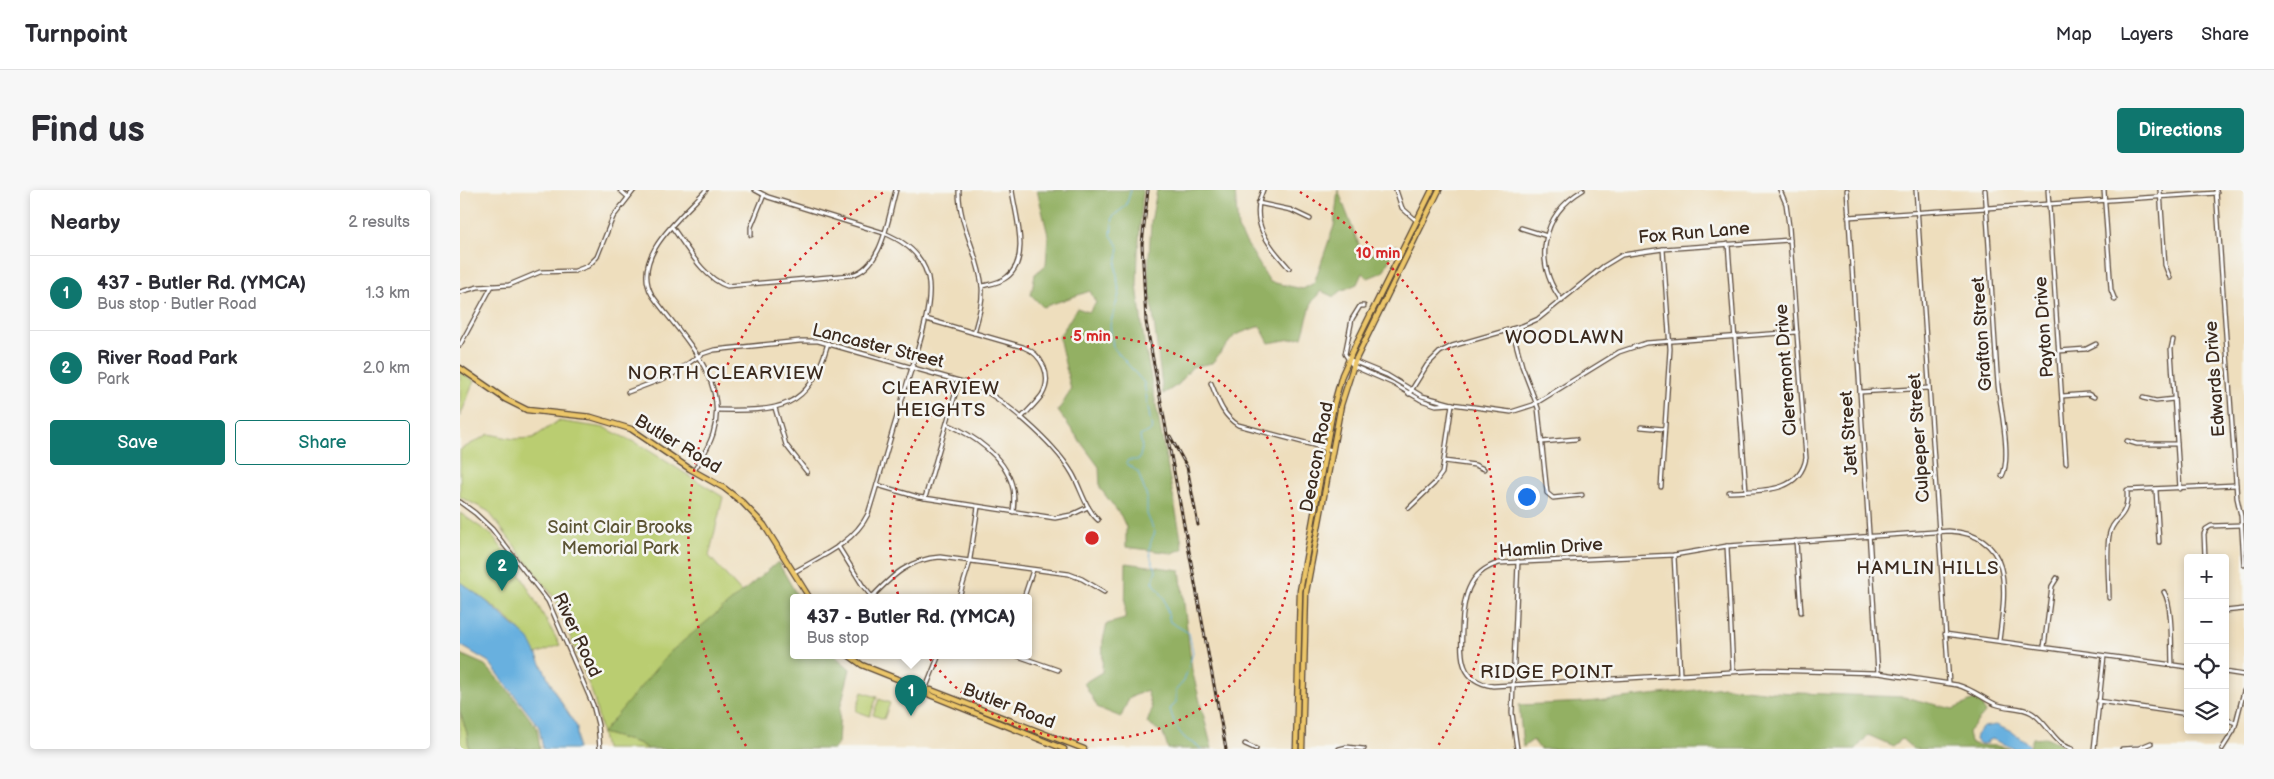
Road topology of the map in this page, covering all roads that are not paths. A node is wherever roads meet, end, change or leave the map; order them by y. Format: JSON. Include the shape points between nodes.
{"nodes":[{"id":1,"x":620,"y":190,"type":"edge"},
{"id":2,"x":634,"y":190,"type":"edge"},
{"id":3,"x":706,"y":190,"type":"edge"},
{"id":4,"x":755,"y":190,"type":"edge"},
{"id":5,"x":896,"y":190,"type":"edge"},
{"id":6,"x":959,"y":190,"type":"edge"},
{"id":7,"x":1012,"y":190,"type":"edge"},
{"id":8,"x":1263,"y":190,"type":"edge"},
{"id":9,"x":1396,"y":190,"type":"edge"},
{"id":10,"x":1432,"y":190,"type":"edge"},
{"id":11,"x":1439,"y":190,"type":"edge"},
{"id":12,"x":1583,"y":190,"type":"edge"},
{"id":13,"x":1780,"y":190,"type":"edge"},
{"id":14,"x":1846,"y":190,"type":"edge"},
{"id":15,"x":1916,"y":190,"type":"edge"},
{"id":16,"x":1985,"y":190,"type":"edge"},
{"id":17,"x":2048,"y":190,"type":"edge"},
{"id":18,"x":2104,"y":190,"type":"edge"},
{"id":19,"x":2160,"y":190,"type":"edge"},
{"id":20,"x":2216,"y":192,"type":"edge"},
{"id":21,"x":764,"y":195,"type":"junction"},
{"id":22,"x":2161,"y":196,"type":"junction"},
{"id":23,"x":628,"y":197,"type":"junction"},
{"id":24,"x":2105,"y":200,"type":"junction"},
{"id":25,"x":1258,"y":203,"type":"junction"},
{"id":26,"x":2049,"y":204,"type":"junction"},
{"id":27,"x":1986,"y":208,"type":"junction"},
{"id":28,"x":1917,"y":213,"type":"junction"},
{"id":29,"x":1848,"y":217,"type":"junction"},
{"id":30,"x":1310,"y":219,"type":"dead end"},
{"id":31,"x":1417,"y":221,"type":"junction"},
{"id":32,"x":672,"y":227,"type":"junction"},
{"id":33,"x":1521,"y":228,"type":"dead end"},
{"id":34,"x":884,"y":233,"type":"junction"},
{"id":35,"x":751,"y":235,"type":"dead end"},
{"id":36,"x":1547,"y":236,"type":"junction"},
{"id":37,"x":1790,"y":240,"type":"junction"},
{"id":38,"x":1728,"y":244,"type":"junction"},
{"id":39,"x":1663,"y":249,"type":"junction"},
{"id":40,"x":1289,"y":268,"type":"dead end"},
{"id":41,"x":2170,"y":278,"type":"dead end"},
{"id":42,"x":492,"y":286,"type":"junction"},
{"id":43,"x":982,"y":286,"type":"junction"},
{"id":44,"x":460,"y":292,"type":"edge"},
{"id":45,"x":2115,"y":300,"type":"dead end"},
{"id":46,"x":1562,"y":301,"type":"junction"},
{"id":47,"x":1364,"y":306,"type":"dead end"},
{"id":48,"x":926,"y":319,"type":"junction"},
{"id":49,"x":1512,"y":329,"type":"junction"},
{"id":50,"x":1797,"y":332,"type":"junction"},
{"id":51,"x":974,"y":333,"type":"junction"},
{"id":52,"x":1735,"y":337,"type":"junction"},
{"id":53,"x":2173,"y":340,"type":"dead end"},
{"id":54,"x":1670,"y":342,"type":"junction"},
{"id":55,"x":828,"y":343,"type":"junction"},
{"id":56,"x":2096,"y":344,"type":"dead end"},
{"id":57,"x":460,"y":345,"type":"edge"},
{"id":58,"x":2059,"y":351,"type":"junction"},
{"id":59,"x":698,"y":357,"type":"junction"},
{"id":60,"x":1348,"y":359,"type":"junction"},
{"id":61,"x":1354,"y":363,"type":"junction"},
{"id":62,"x":911,"y":367,"type":"junction"},
{"id":63,"x":460,"y":368,"type":"edge"},
{"id":64,"x":959,"y":381,"type":"junction"},
{"id":65,"x":1211,"y":383,"type":"dead end"},
{"id":66,"x":1929,"y":388,"type":"junction"},
{"id":67,"x":628,"y":392,"type":"dead end"},
{"id":68,"x":1410,"y":392,"type":"junction"},
{"id":69,"x":1860,"y":392,"type":"junction"},
{"id":70,"x":2062,"y":396,"type":"junction"},
{"id":71,"x":2094,"y":397,"type":"dead end"},
{"id":72,"x":2143,"y":398,"type":"dead end"},
{"id":73,"x":2174,"y":400,"type":"junction"},
{"id":74,"x":1537,"y":403,"type":"junction"},
{"id":75,"x":1452,"y":404,"type":"junction"},
{"id":76,"x":775,"y":408,"type":"junction"},
{"id":77,"x":717,"y":410,"type":"junction"},
{"id":78,"x":1021,"y":418,"type":"junction"},
{"id":79,"x":947,"y":424,"type":"junction"},
{"id":80,"x":1641,"y":427,"type":"dead end"},
{"id":81,"x":1664,"y":429,"type":"junction"},
{"id":82,"x":1576,"y":439,"type":"dead end"},
{"id":83,"x":2127,"y":441,"type":"dead end"},
{"id":84,"x":1542,"y":442,"type":"junction"},
{"id":85,"x":2177,"y":444,"type":"junction"},
{"id":86,"x":1326,"y":448,"type":"junction"},
{"id":87,"x":1332,"y":450,"type":"junction"},
{"id":88,"x":1444,"y":461,"type":"junction"},
{"id":89,"x":2066,"y":463,"type":"dead end"},
{"id":90,"x":1484,"y":470,"type":"dead end"},
{"id":91,"x":694,"y":471,"type":"junction"},
{"id":92,"x":807,"y":472,"type":"dead end"},
{"id":93,"x":2002,"y":476,"type":"dead end"},
{"id":94,"x":877,"y":485,"type":"junction"},
{"id":95,"x":2236,"y":485,"type":"junction"},
{"id":96,"x":1661,"y":487,"type":"dead end"},
{"id":97,"x":2180,"y":489,"type":"junction"},
{"id":98,"x":2156,"y":490,"type":"junction"},
{"id":99,"x":1746,"y":491,"type":"junction"},
{"id":100,"x":1730,"y":492,"type":"dead end"},
{"id":101,"x":1582,"y":495,"type":"dead end"},
{"id":102,"x":925,"y":498,"type":"junction"},
{"id":103,"x":460,"y":502,"type":"edge"},
{"id":104,"x":978,"y":507,"type":"junction"},
{"id":105,"x":1088,"y":507,"type":"junction"},
{"id":106,"x":1409,"y":508,"type":"dead end"},
{"id":107,"x":2239,"y":509,"type":"junction"},
{"id":108,"x":2244,"y":509,"type":"edge"},
{"id":109,"x":1013,"y":512,"type":"junction"},
{"id":110,"x":1098,"y":520,"type":"dead end"},
{"id":111,"x":2241,"y":525,"type":"junction"},
{"id":112,"x":1938,"y":532,"type":"junction"},
{"id":113,"x":1869,"y":536,"type":"junction"},
{"id":114,"x":1796,"y":541,"type":"junction"},
{"id":115,"x":2159,"y":542,"type":"dead end"},
{"id":116,"x":838,"y":546,"type":"junction"},
{"id":117,"x":1727,"y":546,"type":"junction"},
{"id":118,"x":2205,"y":554,"type":"edge"},
{"id":119,"x":1674,"y":555,"type":"junction"},
{"id":120,"x":970,"y":560,"type":"junction"},
{"id":121,"x":1518,"y":561,"type":"junction"},
{"id":122,"x":2244,"y":565,"type":"edge"},
{"id":123,"x":1033,"y":570,"type":"junction"},
{"id":124,"x":794,"y":572,"type":"junction"},
{"id":125,"x":2057,"y":578,"type":"dead end"},
{"id":126,"x":1104,"y":592,"type":"dead end"},
{"id":127,"x":2164,"y":592,"type":"dead end"},
{"id":128,"x":808,"y":594,"type":"edge"},
{"id":129,"x":869,"y":594,"type":"edge"},
{"id":130,"x":875,"y":594,"type":"edge"},
{"id":131,"x":960,"y":594,"type":"edge"},
{"id":132,"x":1025,"y":594,"type":"edge"},
{"id":133,"x":2109,"y":598,"type":"dead end"},
{"id":134,"x":2244,"y":610,"type":"edge"},
{"id":135,"x":2229,"y":611,"type":"edge"},
{"id":136,"x":1801,"y":612,"type":"dead end"},
{"id":137,"x":1945,"y":634,"type":"junction"},
{"id":138,"x":1999,"y":640,"type":"junction"},
{"id":139,"x":2044,"y":647,"type":"junction"},
{"id":140,"x":2104,"y":656,"type":"junction"},
{"id":141,"x":854,"y":659,"type":"edge"},
{"id":142,"x":937,"y":659,"type":"edge"},
{"id":143,"x":1026,"y":659,"type":"edge"},
{"id":144,"x":2172,"y":665,"type":"junction"},
{"id":145,"x":2184,"y":666,"type":"edge"},
{"id":146,"x":1058,"y":670,"type":"dead end"},
{"id":147,"x":1733,"y":670,"type":"junction"},
{"id":148,"x":1878,"y":673,"type":"junction"},
{"id":149,"x":2229,"y":673,"type":"edge"},
{"id":150,"x":1680,"y":674,"type":"junction"},
{"id":151,"x":2244,"y":675,"type":"edge"},
{"id":152,"x":1948,"y":684,"type":"junction"},
{"id":153,"x":1514,"y":686,"type":"junction"},
{"id":154,"x":925,"y":690,"type":"junction"},
{"id":155,"x":2244,"y":691,"type":"edge"},
{"id":156,"x":2098,"y":701,"type":"junction"},
{"id":157,"x":2184,"y":713,"type":"edge"},
{"id":158,"x":2229,"y":720,"type":"edge"},
{"id":159,"x":2237,"y":723,"type":"junction"},
{"id":160,"x":2151,"y":743,"type":"dead end"},
{"id":161,"x":1245,"y":744,"type":"dead end"},
{"id":162,"x":1356,"y":748,"type":"edge"},
{"id":163,"x":600,"y":749,"type":"edge"},
{"id":164,"x":1064,"y":749,"type":"edge"},
{"id":165,"x":1084,"y":749,"type":"edge"},
{"id":166,"x":1256,"y":749,"type":"edge"},
{"id":167,"x":1296,"y":749,"type":"edge"},
{"id":168,"x":1302,"y":749,"type":"edge"},
{"id":169,"x":1339,"y":749,"type":"edge"},
{"id":170,"x":1364,"y":749,"type":"edge"},
{"id":171,"x":1517,"y":749,"type":"edge"},
{"id":172,"x":2072,"y":749,"type":"edge"},
{"id":173,"x":2094,"y":749,"type":"edge"},
{"id":174,"x":2122,"y":749,"type":"edge"},
{"id":175,"x":2222,"y":749,"type":"edge"}],
"edges":[{"from":1,"to":23,"type":"street"},
{"from":2,"to":23,"type":"street"},
{"from":3,"to":32,"type":"street"},
{"from":4,"to":21,"type":"street"},
{"from":5,"to":34,"type":"street"},
{"from":6,"to":43,"type":"street","via":[[961,215]]},
{"from":7,"to":43,"type":"street","via":[[1020,249],[1018,260],[1007,277]]},
{"from":8,"to":25,"type":"street"},
{"from":9,"to":31,"type":"street","via":[[1402,208]]},
{"from":10,"to":31,"type":"main road","name":"Deacon Road"},
{"from":11,"to":61,"type":"main road","name":"Deacon Road"},
{"from":12,"to":36,"type":"street","via":[[1560,210]]},
{"from":13,"to":37,"type":"street","name":"Cleremont Drive","via":[[1787,211]]},
{"from":14,"to":29,"type":"street","name":"Jett Street"},
{"from":15,"to":28,"type":"street","name":"Culpeper Street"},
{"from":16,"to":27,"type":"street","name":"Grafton Street"},
{"from":17,"to":26,"type":"street","name":"Payton Drive"},
{"from":18,"to":24,"type":"street"},
{"from":19,"to":22,"type":"street"},
{"from":20,"to":22,"type":"street"},
{"from":20,"to":95,"type":"street","name":"Edwards Drive"},
{"from":21,"to":34,"type":"street"},
{"from":21,"to":35,"type":"street"},
{"from":22,"to":24,"type":"street"},
{"from":22,"to":41,"type":"street","via":[[2165,265]]},
{"from":23,"to":42,"type":"street","via":[[613,217],[597,257],[588,266],[575,271],[540,272],[509,285]]},
{"from":24,"to":26,"type":"street"},
{"from":24,"to":45,"type":"street","via":[[2111,290]]},
{"from":25,"to":30,"type":"street","via":[[1291,210]]},
{"from":25,"to":40,"type":"street","via":[[1261,232]]},
{"from":26,"to":27,"type":"street"},
{"from":26,"to":58,"type":"street","name":"Payton Drive"},
{"from":27,"to":28,"type":"street"},
{"from":27,"to":93,"type":"street","name":"Grafton Street","via":[[2005,446],[2006,465]]},
{"from":28,"to":29,"type":"street"},
{"from":28,"to":66,"type":"street","name":"Culpeper Street"},
{"from":29,"to":69,"type":"street","name":"Jett Street"},
{"from":31,"to":60,"type":"main road","name":"Deacon Road"},
{"from":32,"to":34,"type":"street","via":[[710,276],[722,285],[736,287],[856,274],[865,270],[875,258]]},
{"from":32,"to":59,"type":"street","via":[[650,256],[646,280],[652,296]]},
{"from":33,"to":36,"type":"street"},
{"from":34,"to":48,"type":"street","via":[[906,244],[923,265],[929,284]]},
{"from":36,"to":46,"type":"street","via":[[1546,270],[1551,286]]},
{"from":37,"to":38,"type":"street","name":"Fox Run Lane"},
{"from":37,"to":50,"type":"street","name":"Cleremont Drive"},
{"from":38,"to":39,"type":"street","name":"Fox Run Lane"},
{"from":38,"to":52,"type":"street"},
{"from":39,"to":46,"type":"street","name":"Fox Run Lane","via":[[1638,251],[1616,258]]},
{"from":39,"to":54,"type":"street"},
{"from":42,"to":44,"type":"street"},
{"from":42,"to":57,"type":"street"},
{"from":43,"to":51,"type":"street"},
{"from":46,"to":49,"type":"street","name":"Fox Run Lane","via":[[1538,319]]},
{"from":47,"to":60,"type":"street","via":[[1360,306],[1352,319],[1345,354]]},
{"from":48,"to":51,"type":"street"},
{"from":48,"to":62,"type":"street"},
{"from":49,"to":68,"type":"street","name":"Fox Run Lane","via":[[1440,352],[1426,365]]},
{"from":49,"to":74,"type":"street"},
{"from":50,"to":52,"type":"street"},
{"from":50,"to":99,"type":"street","name":"Cleremont Drive","via":[[1806,453],[1804,466],[1789,484]]},
{"from":51,"to":78,"type":"street","via":[[1027,349],[1042,362],[1046,378],[1044,389]]},
{"from":52,"to":54,"type":"street"},
{"from":52,"to":99,"type":"street"},
{"from":53,"to":73,"type":"street"},
{"from":54,"to":74,"type":"street","via":[[1640,344],[1626,349]]},
{"from":54,"to":81,"type":"street"},
{"from":55,"to":59,"type":"street","name":"Lancaster Street","via":[[800,340],[720,349]]},
{"from":55,"to":62,"type":"street","name":"Lancaster Street"},
{"from":55,"to":76,"type":"street","via":[[812,383],[797,398]]},
{"from":56,"to":58,"type":"street","via":[[2086,349]]},
{"from":58,"to":70,"type":"street","name":"Payton Drive"},
{"from":59,"to":67,"type":"street","name":"Lancaster Street","via":[[670,376]]},
{"from":59,"to":77,"type":"street","via":[[714,386]]},
{"from":60,"to":61,"type":"street"},
{"from":60,"to":86,"type":"main road","name":"Deacon Road","via":[[1337,392]]},
{"from":61,"to":68,"type":"street"},
{"from":61,"to":87,"type":"main road","name":"Deacon Road"},
{"from":62,"to":64,"type":"street","name":"Lancaster Street"},
{"from":62,"to":94,"type":"street"},
{"from":63,"to":91,"type":"main road","name":"Butler Road","via":[[527,410],[591,417],[631,429]]},
{"from":64,"to":78,"type":"street","name":"Lancaster Street","via":[[992,394]]},
{"from":64,"to":79,"type":"street"},
{"from":65,"to":86,"type":"street","via":[[1222,410],[1238,425]]},
{"from":66,"to":69,"type":"street"},
{"from":66,"to":112,"type":"street","name":"Culpeper Street"},
{"from":68,"to":75,"type":"street","via":[[1428,403]]},
{"from":69,"to":113,"type":"street","name":"Jett Street"},
{"from":70,"to":71,"type":"street","via":[[2088,394]]},
{"from":70,"to":89,"type":"street","name":"Payton Drive"},
{"from":72,"to":73,"type":"street"},
{"from":73,"to":85,"type":"street"},
{"from":74,"to":75,"type":"street","via":[[1511,412]]},
{"from":74,"to":84,"type":"street"},
{"from":75,"to":88,"type":"street"},
{"from":76,"to":77,"type":"street"},
{"from":76,"to":92,"type":"street","via":[[786,445]]},
{"from":77,"to":91,"type":"street","via":[[711,440]]},
{"from":78,"to":105,"type":"street","name":"Lancaster Street","via":[[1064,461]]},
{"from":79,"to":102,"type":"street"},
{"from":79,"to":109,"type":"street","via":[[972,437],[1002,465],[1012,484]]},
{"from":80,"to":81,"type":"street"},
{"from":81,"to":96,"type":"street"},
{"from":82,"to":84,"type":"street"},
{"from":83,"to":85,"type":"street"},
{"from":84,"to":101,"type":"street","via":[[1547,494],[1551,498]]},
{"from":85,"to":97,"type":"street"},
{"from":86,"to":87,"type":"street"},
{"from":86,"to":167,"type":"main road","name":"Deacon Road","via":[[1300,591]]},
{"from":87,"to":168,"type":"main road","name":"Deacon Road","via":[[1306,592]]},
{"from":88,"to":90,"type":"street","via":[[1475,465]]},
{"from":88,"to":106,"type":"street","via":[[1438,480]]},
{"from":91,"to":124,"type":"main road","name":"Butler Road","via":[[724,488],[749,508],[768,530]]},
{"from":94,"to":102,"type":"street"},
{"from":94,"to":116,"type":"street","via":[[862,524]]},
{"from":95,"to":97,"type":"street"},
{"from":95,"to":107,"type":"street","name":"Edwards Drive"},
{"from":97,"to":98,"type":"street"},
{"from":98,"to":115,"type":"street"},
{"from":98,"to":133,"type":"street","via":[[2127,490],[2126,512],[2113,526],[2109,537]]},
{"from":99,"to":100,"type":"street","name":"Cleremont Drive"},
{"from":102,"to":104,"type":"street"},
{"from":103,"to":163,"type":"street","name":"River Road","via":[[492,530],[548,601],[594,705]]},
{"from":104,"to":109,"type":"street"},
{"from":104,"to":120,"type":"street"},
{"from":105,"to":109,"type":"street","via":[[1060,518]]},
{"from":105,"to":110,"type":"street","name":"Lancaster Street"},
{"from":107,"to":108,"type":"street"},
{"from":107,"to":111,"type":"street","name":"Edwards Drive"},
{"from":111,"to":118,"type":"street","via":[[2206,529]]},
{"from":111,"to":122,"type":"street","name":"Edwards Drive"},
{"from":112,"to":113,"type":"street","name":"Hamlin Drive"},
{"from":112,"to":137,"type":"street","name":"Culpeper Street"},
{"from":112,"to":138,"type":"street","name":"Hamlin Drive","via":[[1974,537],[1987,546],[1999,562],[2005,586]]},
{"from":113,"to":114,"type":"street","name":"Hamlin Drive"},
{"from":113,"to":148,"type":"street","name":"Jett Street"},
{"from":114,"to":117,"type":"street","name":"Hamlin Drive"},
{"from":114,"to":136,"type":"street"},
{"from":116,"to":124,"type":"street"},
{"from":116,"to":129,"type":"street"},
{"from":117,"to":119,"type":"street","name":"Hamlin Drive"},
{"from":117,"to":147,"type":"street"},
{"from":119,"to":121,"type":"street","name":"Hamlin Drive"},
{"from":119,"to":150,"type":"street"},
{"from":120,"to":123,"type":"street"},
{"from":120,"to":130,"type":"street","via":[[940,557],[919,560],[900,570]]},
{"from":120,"to":131,"type":"street"},
{"from":121,"to":153,"type":"street"},
{"from":121,"to":153,"type":"street","name":"Hamlin Drive","via":[[1493,565],[1473,580],[1463,605],[1461,650],[1465,669],[1474,680],[1488,686]]},
{"from":123,"to":126,"type":"street","via":[[1075,576]]},
{"from":123,"to":132,"type":"street"},
{"from":124,"to":128,"type":"main road","name":"Butler Road"},
{"from":125,"to":139,"type":"street","via":[[2052,586]]},
{"from":127,"to":144,"type":"street"},
{"from":134,"to":135,"type":"street"},
{"from":137,"to":138,"type":"street"},
{"from":137,"to":152,"type":"street","name":"Culpeper Street"},
{"from":138,"to":139,"type":"street"},
{"from":139,"to":140,"type":"street"},
{"from":140,"to":144,"type":"street"},
{"from":140,"to":156,"type":"street"},
{"from":141,"to":154,"type":"main road","name":"Butler Road"},
{"from":142,"to":154,"type":"street"},
{"from":143,"to":146,"type":"street"},
{"from":144,"to":145,"type":"street"},
{"from":147,"to":148,"type":"street","name":"Hamlin Drive"},
{"from":147,"to":150,"type":"street","name":"Hamlin Drive"},
{"from":148,"to":152,"type":"street","name":"Hamlin Drive"},
{"from":149,"to":151,"type":"street"},
{"from":150,"to":153,"type":"street","name":"Hamlin Drive"},
{"from":152,"to":172,"type":"street","name":"Hamlin Drive","via":[[1970,689],[1997,704],[2032,713],[2059,742]]},
{"from":153,"to":171,"type":"street","via":[[1513,723]]},
{"from":154,"to":164,"type":"main road","name":"Butler Road","via":[[930,695]]},
{"from":154,"to":165,"type":"main road","name":"Butler Road"},
{"from":155,"to":159,"type":"street"},
{"from":156,"to":157,"type":"street"},
{"from":156,"to":173,"type":"street"},
{"from":158,"to":159,"type":"street"},
{"from":159,"to":175,"type":"street"},
{"from":160,"to":174,"type":"street"},
{"from":161,"to":166,"type":"street"},
{"from":162,"to":169,"type":"street"},
{"from":162,"to":170,"type":"street"}]}
